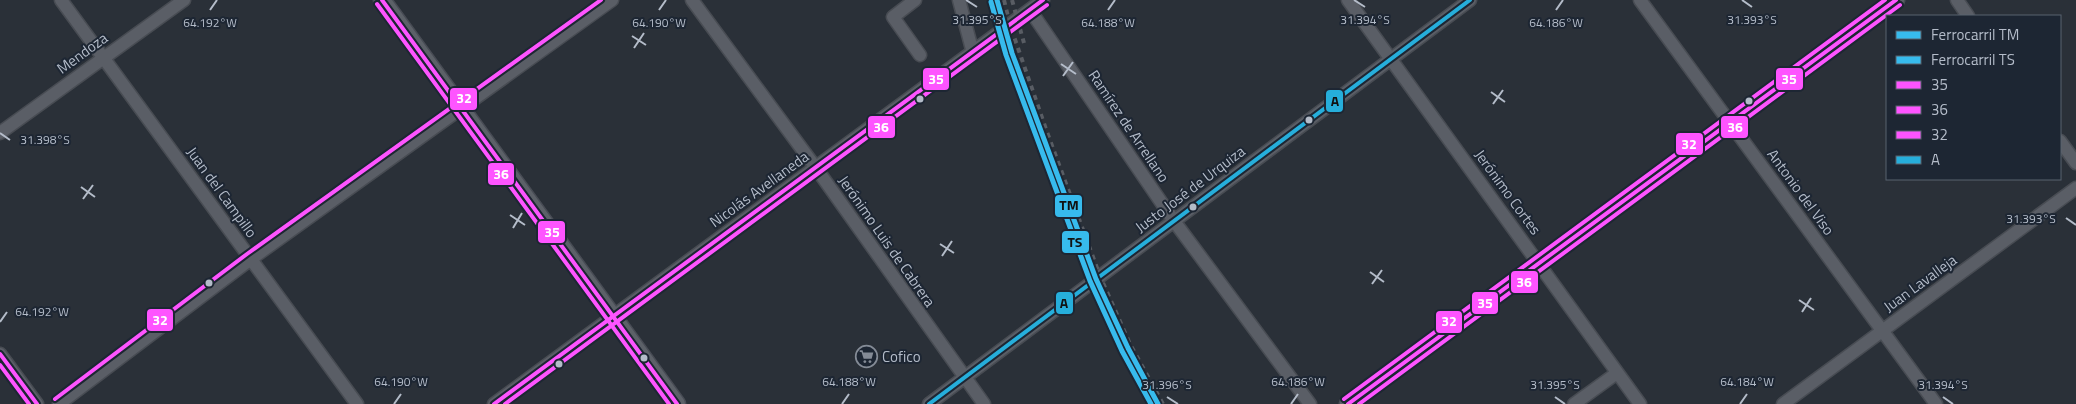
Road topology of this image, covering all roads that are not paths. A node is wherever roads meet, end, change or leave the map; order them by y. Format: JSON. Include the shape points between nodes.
{"nodes":[{"id":1,"x":61,"y":0,"type":"edge"},
{"id":2,"x":184,"y":0,"type":"edge"},
{"id":3,"x":382,"y":0,"type":"edge"},
{"id":4,"x":612,"y":0,"type":"edge"},
{"id":5,"x":692,"y":0,"type":"edge"},
{"id":6,"x":915,"y":0,"type":"edge"},
{"id":7,"x":959,"y":0,"type":"edge"},
{"id":8,"x":1043,"y":0,"type":"edge"},
{"id":9,"x":1348,"y":0,"type":"edge"},
{"id":10,"x":1470,"y":0,"type":"edge"},
{"id":11,"x":1640,"y":0,"type":"edge"},
{"id":12,"x":1896,"y":0,"type":"edge"},
{"id":13,"x":1956,"y":0,"type":"edge"},
{"id":14,"x":1030,"y":10,"type":"junction"},
{"id":15,"x":1967,"y":15,"type":"edge"},
{"id":16,"x":972,"y":52,"type":"junction"},
{"id":17,"x":920,"y":55,"type":"dead end"},
{"id":18,"x":104,"y":58,"type":"junction"},
{"id":19,"x":1391,"y":59,"type":"junction"},
{"id":20,"x":461,"y":108,"type":"junction"},
{"id":21,"x":1729,"y":123,"type":"junction"},
{"id":22,"x":0,"y":133,"type":"edge"},
{"id":23,"x":2061,"y":142,"type":"edge"},
{"id":24,"x":2076,"y":163,"type":"edge"},
{"id":25,"x":816,"y":168,"type":"junction"},
{"id":26,"x":2076,"y":188,"type":"edge"},
{"id":27,"x":1174,"y":220,"type":"junction"},
{"id":28,"x":251,"y":259,"type":"junction"},
{"id":29,"x":1539,"y":263,"type":"junction"},
{"id":30,"x":613,"y":317,"type":"junction"},
{"id":31,"x":1882,"y":331,"type":"junction"},
{"id":32,"x":0,"y":354,"type":"edge"},
{"id":33,"x":1617,"y":372,"type":"junction"},
{"id":34,"x":964,"y":378,"type":"junction"},
{"id":35,"x":37,"y":404,"type":"edge"},
{"id":36,"x":59,"y":404,"type":"edge"},
{"id":37,"x":357,"y":404,"type":"edge"},
{"id":38,"x":494,"y":404,"type":"edge"},
{"id":39,"x":677,"y":404,"type":"edge"},
{"id":40,"x":929,"y":404,"type":"edge"},
{"id":41,"x":984,"y":404,"type":"edge"},
{"id":42,"x":1310,"y":404,"type":"edge"},
{"id":43,"x":1348,"y":404,"type":"edge"},
{"id":44,"x":1574,"y":404,"type":"edge"},
{"id":45,"x":1640,"y":404,"type":"edge"},
{"id":46,"x":1783,"y":404,"type":"edge"},
{"id":47,"x":1936,"y":404,"type":"edge"}],
"edges":[{"from":1,"to":18,"type":"street","name":"Juan del Campillo"},
{"from":2,"to":18,"type":"street","name":"Mendoza"},
{"from":3,"to":20,"type":"main road"},
{"from":4,"to":20,"type":"street"},
{"from":5,"to":25,"type":"street","name":"Jerónimo Luis de Cabrera"},
{"from":6,"to":17,"type":"street","via":[[893,17]]},
{"from":7,"to":16,"type":"street"},
{"from":8,"to":14,"type":"street","name":"Nicolás Avellaneda"},
{"from":9,"to":19,"type":"street","name":"Jerónimo Cortes"},
{"from":10,"to":19,"type":"street","name":"Justo José de Urquiza"},
{"from":11,"to":21,"type":"street","name":"Antonio del Viso"},
{"from":12,"to":21,"type":"main road"},
{"from":13,"to":15,"type":"street"},
{"from":14,"to":16,"type":"street","name":"Nicolás Avellaneda"},
{"from":14,"to":27,"type":"street","name":"Ramírez de Arrellano"},
{"from":16,"to":25,"type":"street","name":"Nicolás Avellaneda"},
{"from":18,"to":22,"type":"street","name":"Mendoza"},
{"from":18,"to":28,"type":"street","name":"Juan del Campillo"},
{"from":19,"to":27,"type":"street","name":"Justo José de Urquiza"},
{"from":19,"to":29,"type":"street","name":"Jerónimo Cortes"},
{"from":20,"to":28,"type":"street"},
{"from":20,"to":30,"type":"main road"},
{"from":21,"to":29,"type":"main road"},
{"from":21,"to":31,"type":"street","name":"Antonio del Viso"},
{"from":23,"to":24,"type":"street"},
{"from":25,"to":30,"type":"street","name":"Nicolás Avellaneda"},
{"from":25,"to":34,"type":"street","name":"Jerónimo Luis de Cabrera"},
{"from":26,"to":31,"type":"street","name":"Juan Lavalleja"},
{"from":27,"to":34,"type":"street","name":"Justo José de Urquiza"},
{"from":27,"to":42,"type":"street","name":"Ramírez de Arrellano"},
{"from":28,"to":36,"type":"street"},
{"from":28,"to":37,"type":"street","name":"Juan del Campillo"},
{"from":29,"to":33,"type":"street","name":"Jerónimo Cortes"},
{"from":29,"to":43,"type":"main road"},
{"from":30,"to":38,"type":"street","name":"Nicolás Avellaneda"},
{"from":30,"to":39,"type":"main road"},
{"from":31,"to":46,"type":"street","name":"Juan Lavalleja"},
{"from":31,"to":47,"type":"street","name":"Antonio del Viso"},
{"from":32,"to":35,"type":"street"},
{"from":33,"to":44,"type":"street"},
{"from":33,"to":45,"type":"street","name":"Jerónimo Cortes"},
{"from":34,"to":40,"type":"street","name":"Justo José de Urquiza"},
{"from":34,"to":41,"type":"street","name":"Jerónimo Luis de Cabrera"}]}
